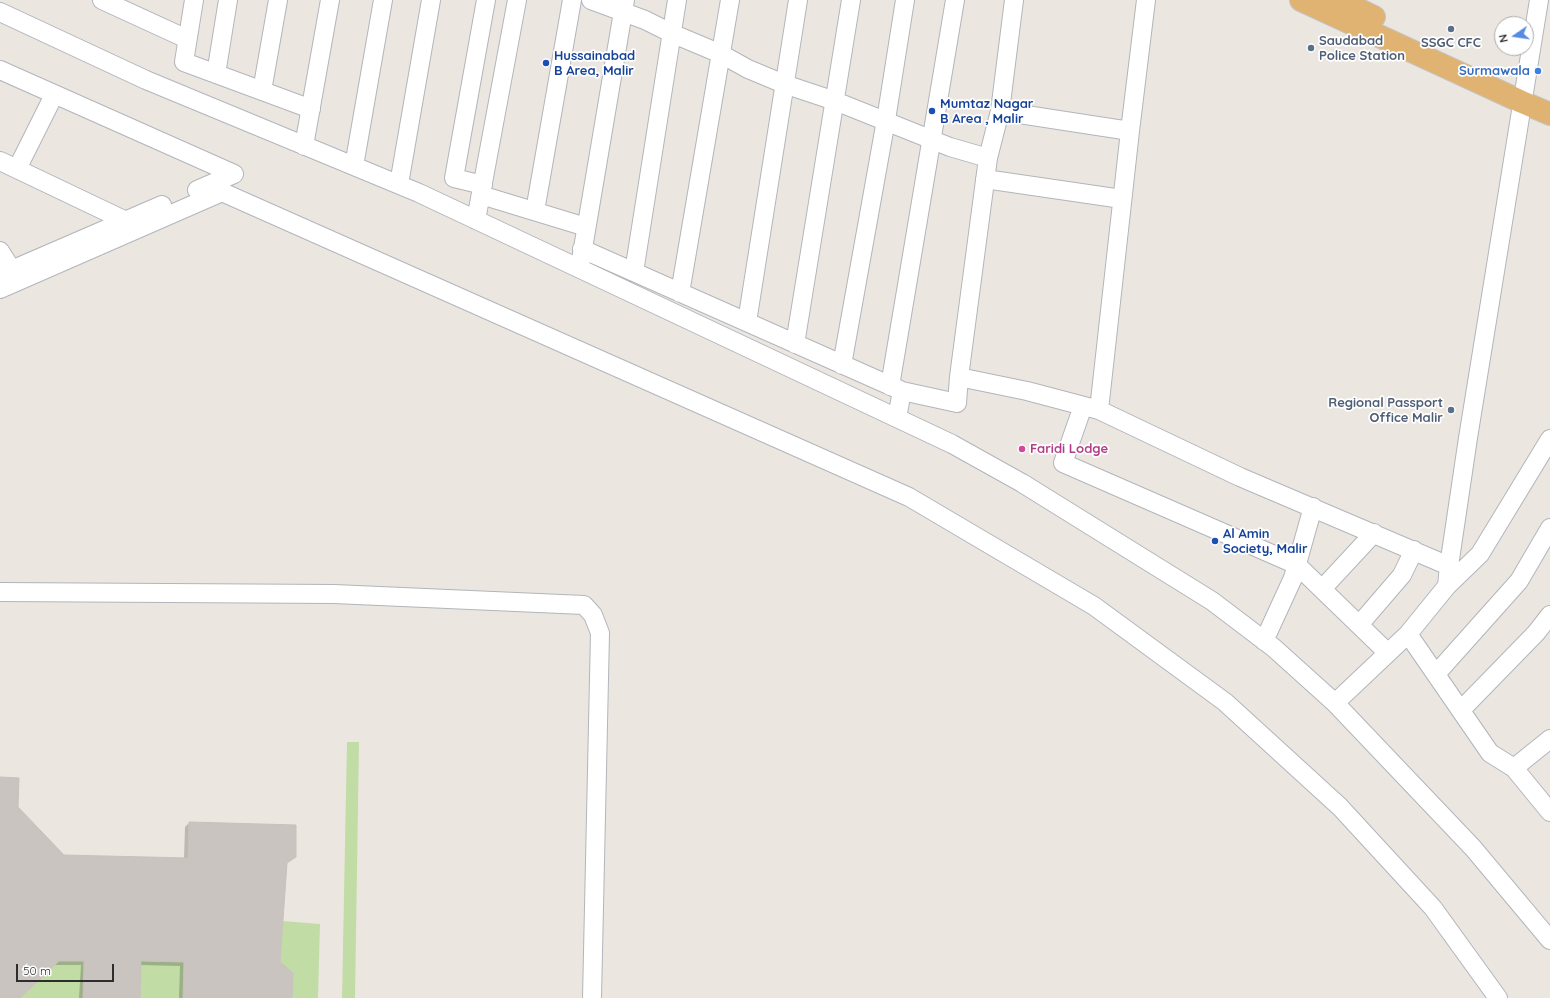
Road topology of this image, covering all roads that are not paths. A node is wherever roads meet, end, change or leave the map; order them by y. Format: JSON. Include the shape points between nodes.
{"nodes":[{"id":1,"x":102,"y":0,"type":"edge"},
{"id":2,"x":194,"y":0,"type":"edge"},
{"id":3,"x":228,"y":0,"type":"edge"},
{"id":4,"x":278,"y":0,"type":"edge"},
{"id":5,"x":330,"y":0,"type":"edge"},
{"id":6,"x":382,"y":0,"type":"edge"},
{"id":7,"x":431,"y":0,"type":"edge"},
{"id":8,"x":486,"y":0,"type":"edge"},
{"id":9,"x":517,"y":0,"type":"edge"},
{"id":10,"x":572,"y":0,"type":"edge"},
{"id":11,"x":590,"y":0,"type":"edge"},
{"id":12,"x":676,"y":0,"type":"edge"},
{"id":13,"x":730,"y":0,"type":"edge"},
{"id":14,"x":798,"y":0,"type":"edge"},
{"id":15,"x":851,"y":0,"type":"edge"},
{"id":16,"x":904,"y":0,"type":"edge"},
{"id":17,"x":955,"y":0,"type":"edge"},
{"id":18,"x":1014,"y":0,"type":"edge"},
{"id":19,"x":1146,"y":0,"type":"edge"},
{"id":20,"x":1301,"y":0,"type":"edge"},
{"id":21,"x":1351,"y":3,"type":"edge"},
{"id":22,"x":624,"y":5,"type":"edge"},
{"id":23,"x":1542,"y":9,"type":"edge"},
{"id":24,"x":0,"y":12,"type":"edge"},
{"id":25,"x":671,"y":33,"type":"junction"},
{"id":26,"x":187,"y":39,"type":"junction"},
{"id":27,"x":721,"y":54,"type":"junction"},
{"id":28,"x":0,"y":70,"type":"edge"},
{"id":29,"x":216,"y":74,"type":"junction"},
{"id":30,"x":784,"y":84,"type":"junction"},
{"id":31,"x":262,"y":91,"type":"junction"},
{"id":32,"x":54,"y":95,"type":"junction"},
{"id":33,"x":1523,"y":95,"type":"junction"},
{"id":34,"x":1550,"y":99,"type":"edge"},
{"id":35,"x":835,"y":101,"type":"junction"},
{"id":36,"x":311,"y":108,"type":"junction"},
{"id":37,"x":1000,"y":111,"type":"junction"},
{"id":38,"x":1550,"y":114,"type":"edge"},
{"id":39,"x":886,"y":120,"type":"junction"},
{"id":40,"x":1130,"y":131,"type":"junction"},
{"id":41,"x":932,"y":140,"type":"junction"},
{"id":42,"x":304,"y":146,"type":"junction"},
{"id":43,"x":988,"y":158,"type":"junction"},
{"id":44,"x":0,"y":161,"type":"edge"},
{"id":45,"x":354,"y":166,"type":"junction"},
{"id":46,"x":17,"y":169,"type":"junction"},
{"id":47,"x":985,"y":179,"type":"junction"},
{"id":48,"x":398,"y":184,"type":"junction"},
{"id":49,"x":482,"y":190,"type":"junction"},
{"id":50,"x":1122,"y":199,"type":"junction"},
{"id":51,"x":535,"y":211,"type":"junction"},
{"id":52,"x":476,"y":220,"type":"junction"},
{"id":53,"x":126,"y":221,"type":"junction"},
{"id":54,"x":586,"y":227,"type":"junction"},
{"id":55,"x":582,"y":249,"type":"junction"},
{"id":56,"x":0,"y":251,"type":"edge"},
{"id":57,"x":579,"y":269,"type":"junction"},
{"id":58,"x":634,"y":272,"type":"junction"},
{"id":59,"x":6,"y":273,"type":"edge"},
{"id":60,"x":0,"y":289,"type":"edge"},
{"id":61,"x":680,"y":293,"type":"junction"},
{"id":62,"x":746,"y":322,"type":"junction"},
{"id":63,"x":795,"y":344,"type":"junction"},
{"id":64,"x":842,"y":365,"type":"junction"},
{"id":65,"x":959,"y":377,"type":"junction"},
{"id":66,"x":896,"y":389,"type":"junction"},
{"id":67,"x":1091,"y":408,"type":"junction"},
{"id":68,"x":898,"y":418,"type":"junction"},
{"id":69,"x":1550,"y":439,"type":"edge"},
{"id":70,"x":1313,"y":507,"type":"junction"},
{"id":71,"x":1550,"y":528,"type":"edge"},
{"id":72,"x":1374,"y":533,"type":"junction"},
{"id":73,"x":1414,"y":550,"type":"junction"},
{"id":74,"x":1297,"y":565,"type":"junction"},
{"id":75,"x":1449,"y":566,"type":"junction"},
{"id":76,"x":1447,"y":586,"type":"junction"},
{"id":77,"x":1322,"y":589,"type":"junction"},
{"id":78,"x":0,"y":592,"type":"edge"},
{"id":79,"x":1550,"y":615,"type":"edge"},
{"id":80,"x":1359,"y":625,"type":"junction"},
{"id":81,"x":1408,"y":634,"type":"junction"},
{"id":82,"x":1264,"y":641,"type":"junction"},
{"id":83,"x":1388,"y":653,"type":"junction"},
{"id":84,"x":1436,"y":674,"type":"junction"},
{"id":85,"x":1335,"y":703,"type":"junction"},
{"id":86,"x":1461,"y":710,"type":"junction"},
{"id":87,"x":1550,"y":739,"type":"edge"},
{"id":88,"x":1514,"y":768,"type":"junction"},
{"id":89,"x":1550,"y":812,"type":"edge"},
{"id":90,"x":1550,"y":940,"type":"edge"},
{"id":91,"x":592,"y":998,"type":"edge"},
{"id":92,"x":1498,"y":998,"type":"edge"}],
"edges":[{"from":1,"to":26,"type":"street"},
{"from":2,"to":26,"type":"street"},
{"from":3,"to":29,"type":"street"},
{"from":4,"to":31,"type":"street"},
{"from":5,"to":36,"type":"street"},
{"from":6,"to":45,"type":"street"},
{"from":7,"to":48,"type":"street"},
{"from":8,"to":49,"type":"street","via":[[454,178]]},
{"from":9,"to":49,"type":"street"},
{"from":10,"to":51,"type":"street"},
{"from":11,"to":22,"type":"street"},
{"from":12,"to":25,"type":"street"},
{"from":13,"to":27,"type":"street"},
{"from":14,"to":30,"type":"street"},
{"from":15,"to":35,"type":"street"},
{"from":16,"to":39,"type":"street"},
{"from":17,"to":41,"type":"street"},
{"from":18,"to":37,"type":"street"},
{"from":19,"to":40,"type":"street"},
{"from":20,"to":33,"type":"main road"},
{"from":21,"to":33,"type":"main road"},
{"from":22,"to":25,"type":"street","via":[[645,20]]},
{"from":22,"to":54,"type":"street"},
{"from":23,"to":33,"type":"street"},
{"from":24,"to":42,"type":"street","via":[[146,80]]},
{"from":25,"to":27,"type":"street"},
{"from":25,"to":58,"type":"street"},
{"from":26,"to":29,"type":"street","via":[[184,62]]},
{"from":27,"to":30,"type":"street"},
{"from":27,"to":61,"type":"street"},
{"from":28,"to":32,"type":"street"},
{"from":29,"to":31,"type":"street"},
{"from":30,"to":35,"type":"street"},
{"from":30,"to":62,"type":"street"},
{"from":31,"to":36,"type":"street"},
{"from":32,"to":46,"type":"street"},
{"from":32,"to":53,"type":"street","via":[[234,174]]},
{"from":33,"to":34,"type":"main road"},
{"from":33,"to":38,"type":"main road"},
{"from":33,"to":75,"type":"street"},
{"from":35,"to":39,"type":"street"},
{"from":35,"to":63,"type":"street"},
{"from":36,"to":42,"type":"street"},
{"from":37,"to":40,"type":"street"},
{"from":37,"to":43,"type":"street"},
{"from":39,"to":41,"type":"street"},
{"from":39,"to":64,"type":"street"},
{"from":40,"to":50,"type":"street"},
{"from":41,"to":43,"type":"street"},
{"from":41,"to":66,"type":"street"},
{"from":42,"to":45,"type":"street"},
{"from":43,"to":47,"type":"street"},
{"from":44,"to":46,"type":"street"},
{"from":45,"to":48,"type":"street"},
{"from":46,"to":53,"type":"street"},
{"from":47,"to":50,"type":"street"},
{"from":47,"to":65,"type":"street"},
{"from":48,"to":52,"type":"street"},
{"from":49,"to":51,"type":"street"},
{"from":49,"to":52,"type":"street"},
{"from":50,"to":67,"type":"street"},
{"from":51,"to":54,"type":"street"},
{"from":52,"to":57,"type":"street"},
{"from":53,"to":59,"type":"street"},
{"from":54,"to":55,"type":"street"},
{"from":55,"to":57,"type":"street"},
{"from":55,"to":58,"type":"street"},
{"from":56,"to":59,"type":"street"},
{"from":57,"to":68,"type":"street"},
{"from":58,"to":61,"type":"street"},
{"from":60,"to":92,"type":"street","via":[[222,192],[909,497],[1094,606],[1225,702],[1340,807],[1433,908]]},
{"from":61,"to":62,"type":"street"},
{"from":62,"to":63,"type":"street"},
{"from":63,"to":64,"type":"street"},
{"from":64,"to":66,"type":"street"},
{"from":65,"to":66,"type":"street","via":[[957,403]]},
{"from":65,"to":67,"type":"street"},
{"from":66,"to":68,"type":"street"},
{"from":67,"to":70,"type":"street","via":[[1240,477]]},
{"from":67,"to":74,"type":"street","via":[[1063,463]]},
{"from":68,"to":82,"type":"street","via":[[952,444],[1022,483],[1212,601]]},
{"from":69,"to":76,"type":"street","via":[[1480,554]]},
{"from":70,"to":72,"type":"street"},
{"from":70,"to":74,"type":"street"},
{"from":71,"to":84,"type":"street","via":[[1519,581]]},
{"from":72,"to":73,"type":"street"},
{"from":72,"to":77,"type":"street"},
{"from":73,"to":75,"type":"street"},
{"from":73,"to":80,"type":"street","via":[[1402,575]]},
{"from":74,"to":77,"type":"street"},
{"from":74,"to":82,"type":"street"},
{"from":75,"to":76,"type":"street"},
{"from":76,"to":81,"type":"street"},
{"from":77,"to":80,"type":"street"},
{"from":78,"to":91,"type":"street","via":[[334,594],[584,605],[593,615],[600,634]]},
{"from":79,"to":86,"type":"street","via":[[1536,633]]},
{"from":80,"to":83,"type":"street"},
{"from":81,"to":83,"type":"street"},
{"from":81,"to":84,"type":"street"},
{"from":82,"to":85,"type":"street"},
{"from":83,"to":85,"type":"street"},
{"from":84,"to":86,"type":"street"},
{"from":85,"to":90,"type":"street","via":[[1473,848]]},
{"from":86,"to":88,"type":"street","via":[[1490,753]]},
{"from":87,"to":88,"type":"street"},
{"from":88,"to":89,"type":"street"}]}
